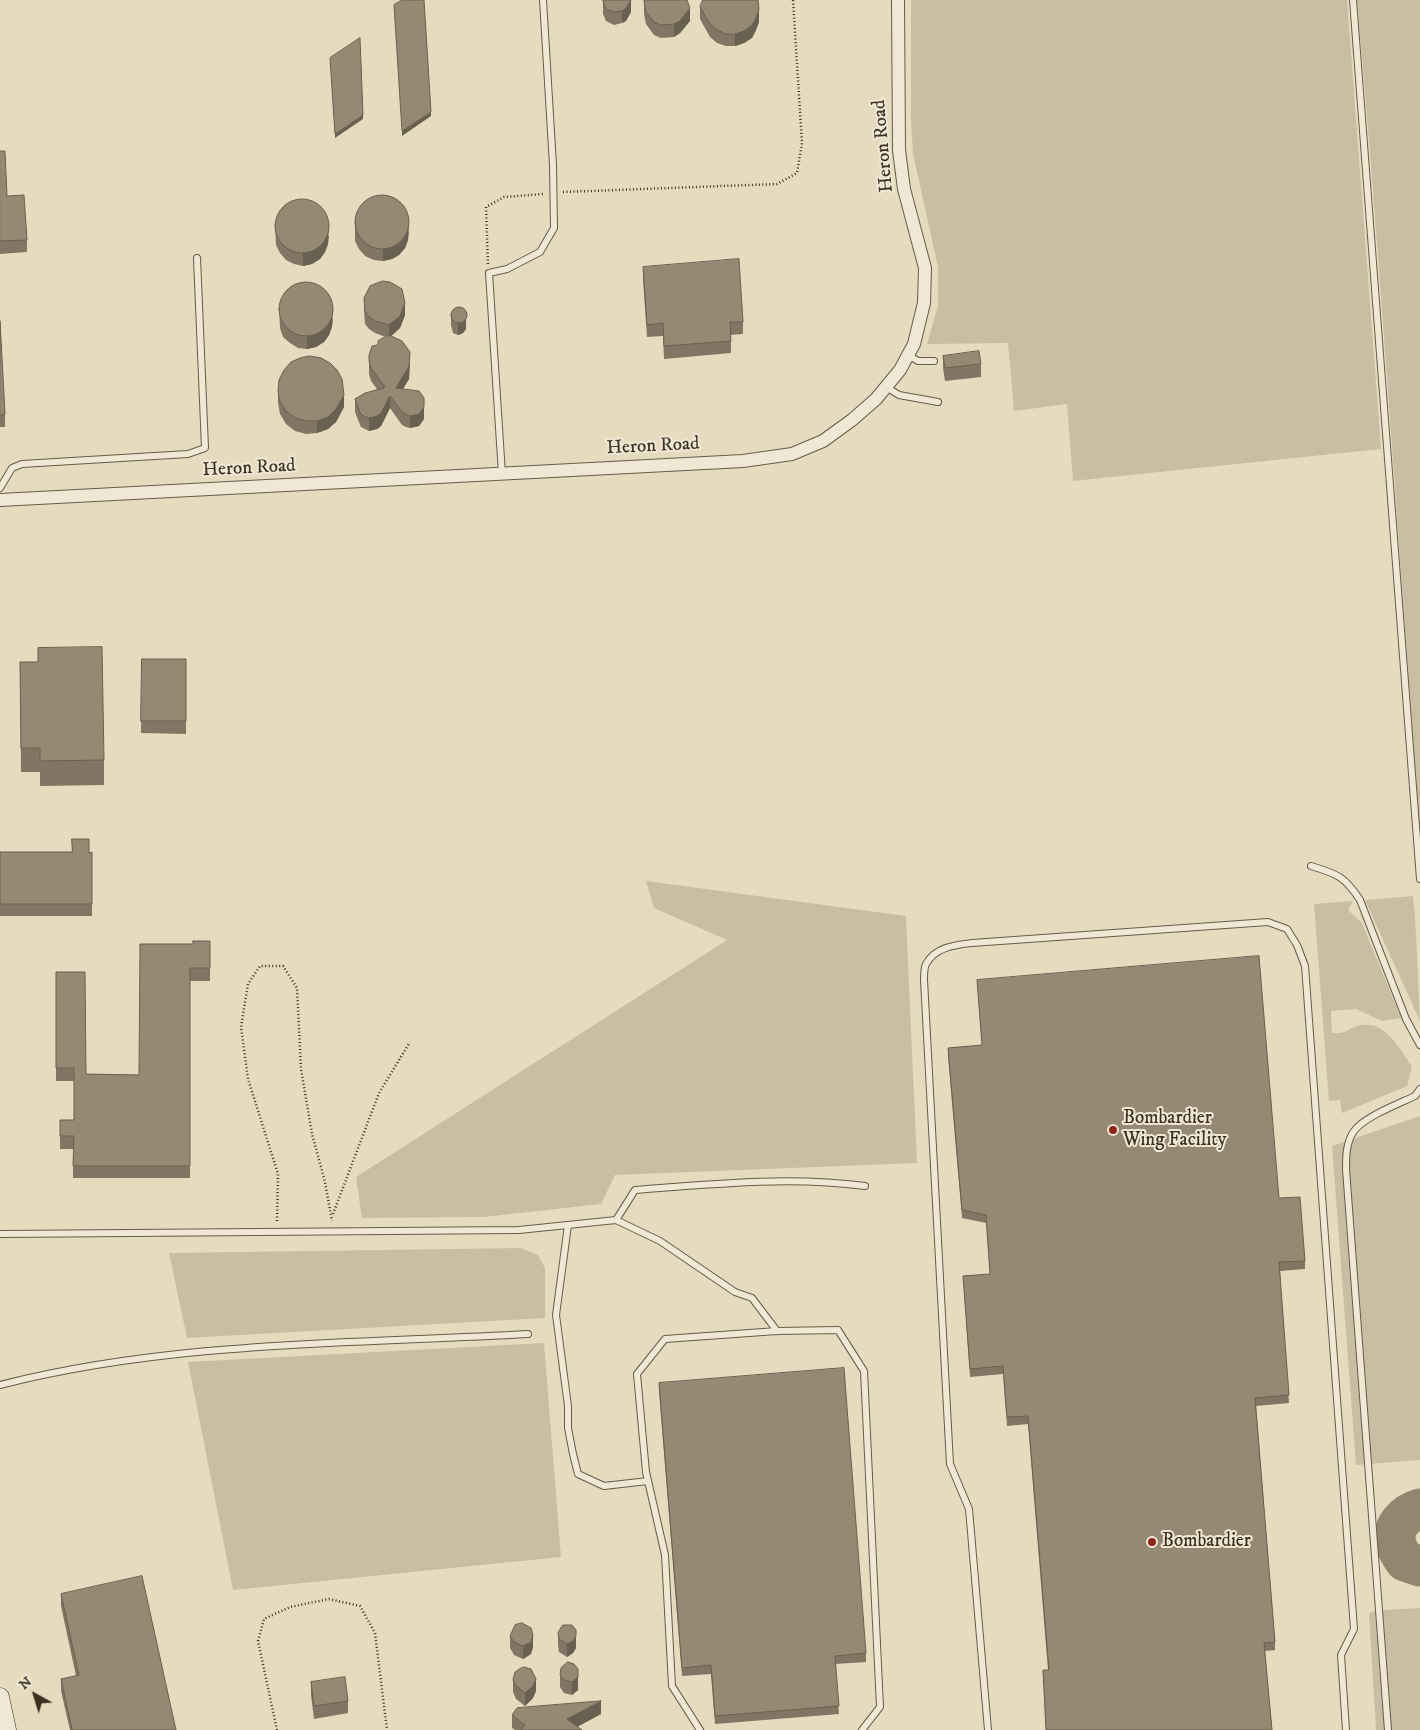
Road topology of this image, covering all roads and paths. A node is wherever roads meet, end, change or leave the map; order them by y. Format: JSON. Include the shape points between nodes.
{"nodes":[{"id":1,"x":543,"y":0,"type":"edge"},
{"id":2,"x":793,"y":0,"type":"edge"},
{"id":3,"x":898,"y":0,"type":"edge"},
{"id":4,"x":1353,"y":0,"type":"edge"},
{"id":5,"x":554,"y":193,"type":"junction"},
{"id":6,"x":197,"y":258,"type":"dead end"},
{"id":7,"x":489,"y":273,"type":"junction"},
{"id":8,"x":908,"y":355,"type":"junction"},
{"id":9,"x":934,"y":361,"type":"dead end"},
{"id":10,"x":886,"y":387,"type":"junction"},
{"id":11,"x":938,"y":402,"type":"dead end"},
{"id":12,"x":502,"y":474,"type":"junction"},
{"id":13,"x":0,"y":488,"type":"edge"},
{"id":14,"x":0,"y":500,"type":"edge"},
{"id":15,"x":1311,"y":866,"type":"dead end"},
{"id":16,"x":1420,"y":879,"type":"edge"},
{"id":17,"x":410,"y":1042,"type":"dead end"},
{"id":18,"x":1420,"y":1045,"type":"edge"},
{"id":19,"x":1420,"y":1090,"type":"edge"},
{"id":20,"x":866,"y":1186,"type":"dead end"},
{"id":21,"x":332,"y":1216,"type":"junction"},
{"id":22,"x":616,"y":1220,"type":"junction"},
{"id":23,"x":568,"y":1225,"type":"junction"},
{"id":24,"x":277,"y":1232,"type":"junction"},
{"id":25,"x":332,"y":1232,"type":"junction"},
{"id":26,"x":0,"y":1234,"type":"edge"},
{"id":27,"x":777,"y":1331,"type":"junction"},
{"id":28,"x":528,"y":1334,"type":"dead end"},
{"id":29,"x":0,"y":1385,"type":"edge"},
{"id":30,"x":648,"y":1481,"type":"junction"},
{"id":31,"x":1,"y":1708,"type":"edge"},
{"id":32,"x":7,"y":1730,"type":"edge"},
{"id":33,"x":277,"y":1730,"type":"edge"},
{"id":34,"x":387,"y":1730,"type":"edge"},
{"id":35,"x":700,"y":1730,"type":"edge"},
{"id":36,"x":862,"y":1730,"type":"edge"},
{"id":37,"x":988,"y":1730,"type":"edge"},
{"id":38,"x":1346,"y":1730,"type":"edge"},
{"id":39,"x":1388,"y":1730,"type":"edge"}],
"edges":[{"from":1,"to":5,"type":"lane"},
{"from":2,"to":5,"type":"path","via":[[802,143],[797,173],[776,184]]},
{"from":3,"to":8,"type":"street","name":"Heron Road","via":[[899,150],[904,189],[925,268],[924,303]]},
{"from":4,"to":16,"type":"lane"},
{"from":5,"to":7,"type":"lane","via":[[554,228],[540,252],[507,270]]},
{"from":5,"to":7,"type":"path","via":[[504,197],[486,207]]},
{"from":6,"to":13,"type":"lane","via":[[205,448],[188,454],[22,464],[12,468]]},
{"from":7,"to":12,"type":"lane"},
{"from":8,"to":9,"type":"lane","via":[[918,361]]},
{"from":8,"to":10,"type":"street","name":"Heron Road"},
{"from":10,"to":11,"type":"lane","via":[[899,395]]},
{"from":10,"to":12,"type":"street","name":"Heron Road","via":[[852,420],[823,441],[792,454],[743,461]]},
{"from":12,"to":14,"type":"street","name":"Heron Road"},
{"from":15,"to":18,"type":"lane","via":[[1331,872],[1349,884],[1360,900],[1406,1018]]},
{"from":17,"to":21,"type":"path","via":[[379,1093]]},
{"from":19,"to":39,"type":"lane","via":[[1415,1096],[1362,1123],[1352,1132],[1346,1149]]},
{"from":20,"to":22,"type":"lane","via":[[835,1182],[751,1182],[635,1190]]},
{"from":21,"to":24,"type":"path","via":[[312,1134],[301,1069],[297,988],[283,966],[260,966],[248,984],[241,1027],[248,1080],[278,1174]]},
{"from":21,"to":25,"type":"path"},
{"from":22,"to":23,"type":"lane"},
{"from":22,"to":27,"type":"lane","via":[[660,1242],[736,1292],[752,1298]]},
{"from":23,"to":25,"type":"lane","via":[[519,1230]]},
{"from":23,"to":30,"type":"lane","via":[[556,1315],[568,1428],[578,1474],[604,1486]]},
{"from":24,"to":25,"type":"lane"},
{"from":24,"to":26,"type":"lane"},
{"from":27,"to":30,"type":"lane","via":[[665,1339],[637,1374]]},
{"from":27,"to":36,"type":"lane","via":[[838,1330],[864,1370],[880,1706]]},
{"from":28,"to":29,"type":"lane","via":[[165,1354]]},
{"from":30,"to":35,"type":"lane","via":[[665,1555],[672,1686]]},
{"from":31,"to":32,"type":"street"},
{"from":33,"to":34,"type":"path","via":[[258,1641],[264,1619],[290,1606],[329,1598],[360,1606],[375,1633]]},
{"from":37,"to":38,"type":"lane","via":[[969,1509],[950,1464],[924,980],[926,965],[935,953],[972,942],[1268,922],[1287,929],[1298,945],[1304,966],[1354,1629],[1341,1655]]}]}
